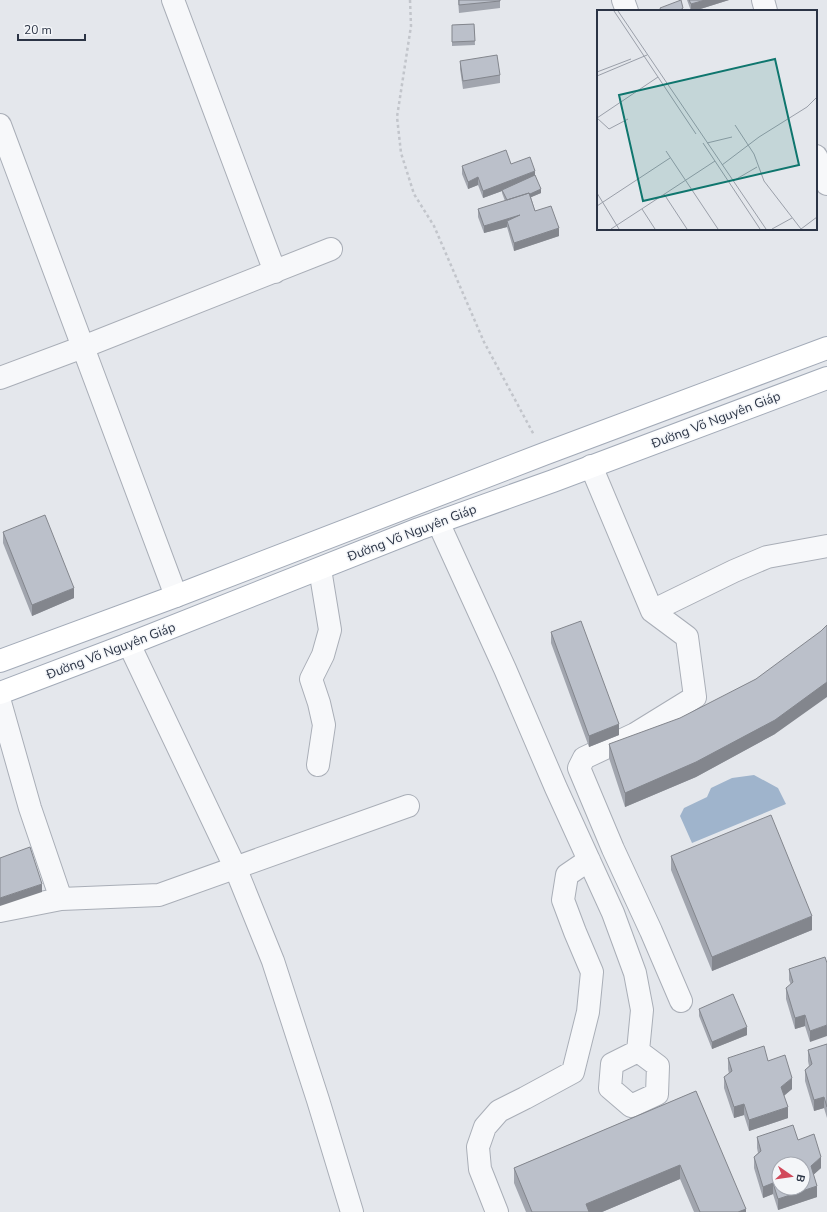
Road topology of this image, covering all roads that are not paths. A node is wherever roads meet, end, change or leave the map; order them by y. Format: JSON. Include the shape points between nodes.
{"nodes":[{"id":1,"x":173,"y":0,"type":"edge"},
{"id":2,"x":623,"y":0,"type":"edge"},
{"id":3,"x":763,"y":0,"type":"edge"},
{"id":4,"x":627,"y":10,"type":"edge"},
{"id":5,"x":766,"y":10,"type":"edge"},
{"id":6,"x":0,"y":125,"type":"edge"},
{"id":7,"x":817,"y":159,"type":"edge"},
{"id":8,"x":8,"y":168,"type":"edge"},
{"id":9,"x":827,"y":184,"type":"edge"},
{"id":10,"x":331,"y":249,"type":"dead end"},
{"id":11,"x":275,"y":272,"type":"junction"},
{"id":12,"x":83,"y":347,"type":"junction"},
{"id":13,"x":827,"y":348,"type":"edge"},
{"id":14,"x":0,"y":378,"type":"edge"},
{"id":15,"x":827,"y":378,"type":"edge"},
{"id":16,"x":544,"y":454,"type":"junction"},
{"id":17,"x":591,"y":466,"type":"junction"},
{"id":18,"x":553,"y":481,"type":"junction"},
{"id":19,"x":438,"y":522,"type":"junction"},
{"id":20,"x":827,"y":546,"type":"edge"},
{"id":21,"x":320,"y":569,"type":"junction"},
{"id":22,"x":176,"y":596,"type":"junction"},
{"id":23,"x":652,"y":611,"type":"junction"},
{"id":24,"x":129,"y":644,"type":"junction"},
{"id":25,"x":0,"y":661,"type":"edge"},
{"id":26,"x":0,"y":693,"type":"edge"},
{"id":27,"x":0,"y":702,"type":"edge"},
{"id":28,"x":318,"y":766,"type":"dead end"},
{"id":29,"x":408,"y":806,"type":"dead end"},
{"id":30,"x":589,"y":860,"type":"junction"},
{"id":31,"x":235,"y":867,"type":"junction"},
{"id":32,"x":61,"y":899,"type":"junction"},
{"id":33,"x":0,"y":911,"type":"edge"},
{"id":34,"x":681,"y":1001,"type":"dead end"},
{"id":35,"x":638,"y":1051,"type":"dead end"},
{"id":36,"x":352,"y":1212,"type":"edge"},
{"id":37,"x":497,"y":1212,"type":"edge"}],
"edges":[{"from":1,"to":11,"type":"street"},
{"from":2,"to":4,"type":"street"},
{"from":3,"to":5,"type":"street"},
{"from":6,"to":8,"type":"street"},
{"from":7,"to":9,"type":"street"},
{"from":8,"to":12,"type":"street"},
{"from":10,"to":11,"type":"street"},
{"from":11,"to":12,"type":"street"},
{"from":12,"to":14,"type":"street"},
{"from":12,"to":22,"type":"street"},
{"from":13,"to":16,"type":"main road","name":"Đường Võ Nguyên Giáp"},
{"from":15,"to":17,"type":"main road","name":"Đường Võ Nguyên Giáp"},
{"from":16,"to":18,"type":"main road"},
{"from":16,"to":22,"type":"main road","name":"Đường Võ Nguyên Giáp"},
{"from":17,"to":18,"type":"main road","name":"Đường Võ Nguyên Giáp"},
{"from":17,"to":23,"type":"street"},
{"from":18,"to":19,"type":"main road","name":"Đường Võ Nguyên Giáp"},
{"from":19,"to":21,"type":"main road","name":"Đường Võ Nguyên Giáp"},
{"from":19,"to":30,"type":"street"},
{"from":20,"to":23,"type":"street","via":[[767,558]]},
{"from":21,"to":24,"type":"main road","name":"Đường Võ Nguyên Giáp"},
{"from":21,"to":28,"type":"street","via":[[330,630],[323,656],[311,679],[324,725]]},
{"from":22,"to":25,"type":"main road","name":"Đường Võ Nguyên Giáp"},
{"from":23,"to":34,"type":"street","via":[[687,637],[695,697],[635,734],[584,758],[579,768]]},
{"from":24,"to":26,"type":"main road","name":"Đường Võ Nguyên Giáp"},
{"from":24,"to":31,"type":"street"},
{"from":27,"to":32,"type":"street","via":[[30,808]]},
{"from":29,"to":31,"type":"street"},
{"from":30,"to":35,"type":"street","via":[[613,913],[635,973],[642,1010]]},
{"from":30,"to":37,"type":"street","via":[[567,875],[564,900],[592,972],[588,1012],[573,1072],[498,1110],[485,1127],[478,1147],[480,1169]]},
{"from":31,"to":32,"type":"street","via":[[159,894]]},
{"from":31,"to":36,"type":"street","via":[[273,961]]},
{"from":32,"to":33,"type":"street"}]}
